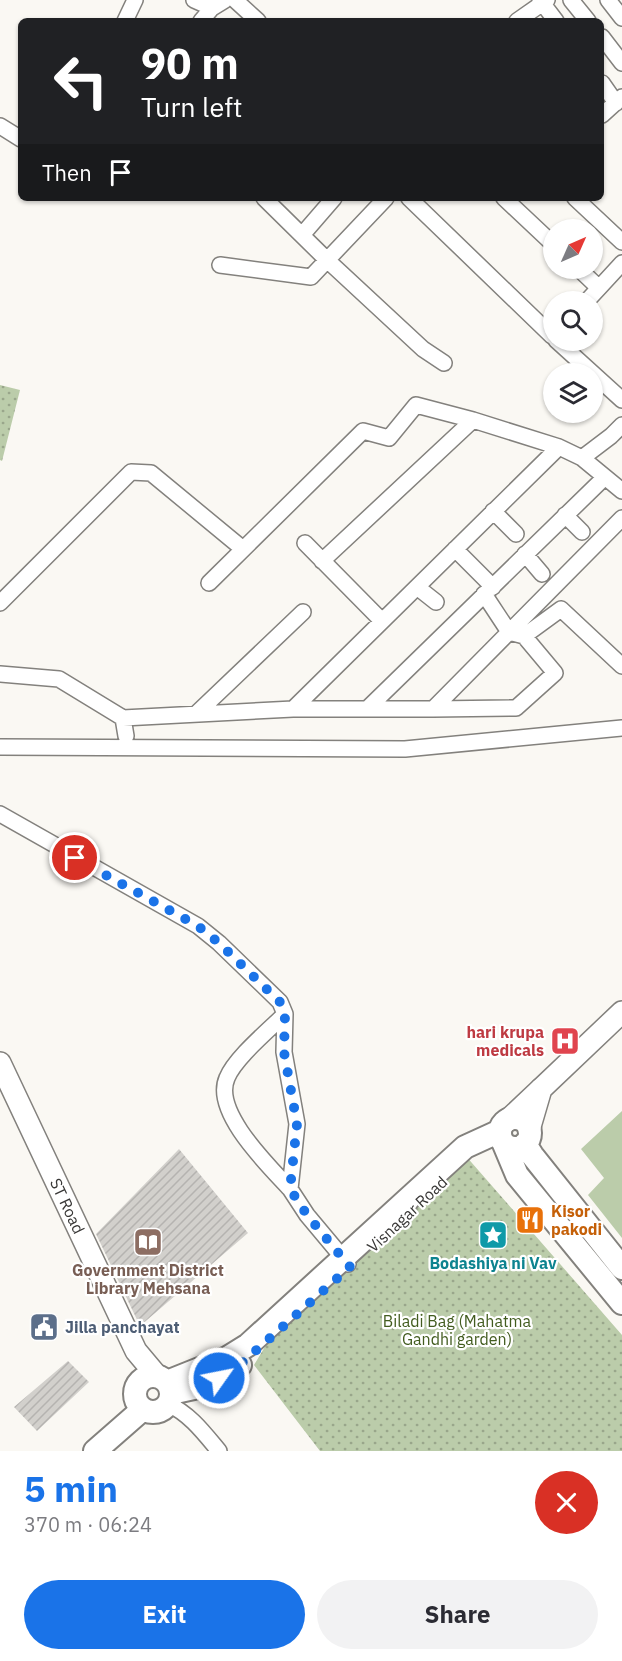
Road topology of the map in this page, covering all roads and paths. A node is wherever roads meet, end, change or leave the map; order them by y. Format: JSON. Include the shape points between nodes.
{"nodes":[{"id":1,"x":135,"y":0,"type":"edge"},
{"id":2,"x":194,"y":0,"type":"edge"},
{"id":3,"x":225,"y":0,"type":"edge"},
{"id":4,"x":235,"y":0,"type":"edge"},
{"id":5,"x":571,"y":0,"type":"edge"},
{"id":6,"x":608,"y":0,"type":"edge"},
{"id":7,"x":543,"y":1,"type":"edge"},
{"id":8,"x":212,"y":8,"type":"junction"},
{"id":9,"x":126,"y":18,"type":"edge"},
{"id":10,"x":204,"y":18,"type":"edge"},
{"id":11,"x":255,"y":18,"type":"edge"},
{"id":12,"x":521,"y":18,"type":"edge"},
{"id":13,"x":554,"y":18,"type":"edge"},
{"id":14,"x":586,"y":18,"type":"edge"},
{"id":15,"x":622,"y":18,"type":"edge"},
{"id":16,"x":604,"y":40,"type":"edge"},
{"id":17,"x":622,"y":63,"type":"edge"},
{"id":18,"x":604,"y":85,"type":"edge"},
{"id":19,"x":619,"y":100,"type":"edge"},
{"id":20,"x":604,"y":113,"type":"edge"},
{"id":21,"x":0,"y":126,"type":"edge"},
{"id":22,"x":18,"y":137,"type":"edge"},
{"id":23,"x":267,"y":201,"type":"edge"},
{"id":24,"x":331,"y":201,"type":"edge"},
{"id":25,"x":383,"y":201,"type":"edge"},
{"id":26,"x":412,"y":201,"type":"edge"},
{"id":27,"x":507,"y":201,"type":"edge"},
{"id":28,"x":578,"y":201,"type":"edge"},
{"id":29,"x":302,"y":235,"type":"junction"},
{"id":30,"x":543,"y":235,"type":"edge"},
{"id":31,"x":622,"y":242,"type":"edge"},
{"id":32,"x":327,"y":260,"type":"junction"},
{"id":33,"x":622,"y":263,"type":"edge"},
{"id":34,"x":220,"y":265,"type":"dead end"},
{"id":35,"x":589,"y":279,"type":"edge"},
{"id":36,"x":598,"y":288,"type":"junction"},
{"id":37,"x":595,"y":291,"type":"edge"},
{"id":38,"x":543,"y":326,"type":"edge"},
{"id":39,"x":569,"y":351,"type":"edge"},
{"id":40,"x":444,"y":363,"type":"dead end"},
{"id":41,"x":622,"y":400,"type":"edge"},
{"id":42,"x":473,"y":420,"type":"junction"},
{"id":43,"x":622,"y":425,"type":"edge"},
{"id":44,"x":559,"y":447,"type":"junction"},
{"id":45,"x":582,"y":458,"type":"junction"},
{"id":46,"x":605,"y":477,"type":"junction"},
{"id":47,"x":622,"y":491,"type":"edge"},
{"id":48,"x":493,"y":512,"type":"junction"},
{"id":49,"x":565,"y":515,"type":"junction"},
{"id":50,"x":619,"y":528,"type":"edge"},
{"id":51,"x":582,"y":532,"type":"dead end"},
{"id":52,"x":516,"y":534,"type":"dead end"},
{"id":53,"x":305,"y":543,"type":"dead end"},
{"id":54,"x":243,"y":549,"type":"junction"},
{"id":55,"x":455,"y":549,"type":"junction"},
{"id":56,"x":525,"y":554,"type":"junction"},
{"id":57,"x":322,"y":561,"type":"junction"},
{"id":58,"x":542,"y":574,"type":"dead end"},
{"id":59,"x":209,"y":583,"type":"dead end"},
{"id":60,"x":417,"y":587,"type":"junction"},
{"id":61,"x":489,"y":590,"type":"junction"},
{"id":62,"x":0,"y":603,"type":"edge"},
{"id":63,"x":436,"y":603,"type":"dead end"},
{"id":64,"x":303,"y":612,"type":"dead end"},
{"id":65,"x":382,"y":621,"type":"junction"},
{"id":66,"x":509,"y":632,"type":"junction"},
{"id":67,"x":524,"y":636,"type":"junction"},
{"id":68,"x":622,"y":666,"type":"edge"},
{"id":69,"x":0,"y":674,"type":"edge"},
{"id":70,"x":293,"y":709,"type":"junction"},
{"id":71,"x":367,"y":709,"type":"junction"},
{"id":72,"x":433,"y":709,"type":"junction"},
{"id":73,"x":196,"y":714,"type":"junction"},
{"id":74,"x":123,"y":718,"type":"junction"},
{"id":75,"x":622,"y":728,"type":"edge"},
{"id":76,"x":126,"y":736,"type":"dead end"},
{"id":77,"x":0,"y":747,"type":"edge"},
{"id":78,"x":0,"y":814,"type":"edge"},
{"id":79,"x":285,"y":1014,"type":"junction"},
{"id":80,"x":620,"y":1018,"type":"edge"},
{"id":81,"x":0,"y":1063,"type":"edge"},
{"id":82,"x":0,"y":1085,"type":"edge"},
{"id":83,"x":511,"y":1135,"type":"junction"},
{"id":84,"x":290,"y":1189,"type":"junction"},
{"id":85,"x":346,"y":1263,"type":"junction"},
{"id":86,"x":622,"y":1268,"type":"edge"},
{"id":87,"x":622,"y":1303,"type":"edge"},
{"id":88,"x":161,"y":1387,"type":"junction"},
{"id":89,"x":95,"y":1451,"type":"edge"},
{"id":90,"x":219,"y":1451,"type":"edge"}],
"edges":[{"from":1,"to":9,"type":"street"},
{"from":2,"to":8,"type":"street"},
{"from":3,"to":8,"type":"street"},
{"from":4,"to":11,"type":"street"},
{"from":5,"to":14,"type":"street"},
{"from":6,"to":15,"type":"street"},
{"from":7,"to":12,"type":"street"},
{"from":7,"to":13,"type":"street"},
{"from":8,"to":10,"type":"street"},
{"from":16,"to":17,"type":"street"},
{"from":18,"to":19,"type":"street"},
{"from":19,"to":20,"type":"street"},
{"from":21,"to":22,"type":"street"},
{"from":23,"to":29,"type":"street"},
{"from":24,"to":29,"type":"street"},
{"from":25,"to":32,"type":"street"},
{"from":26,"to":38,"type":"street"},
{"from":27,"to":30,"type":"street"},
{"from":28,"to":31,"type":"street"},
{"from":29,"to":32,"type":"street"},
{"from":32,"to":34,"type":"street","via":[[311,277]]},
{"from":32,"to":40,"type":"street","via":[[423,349]]},
{"from":33,"to":36,"type":"street"},
{"from":35,"to":36,"type":"street"},
{"from":36,"to":37,"type":"street"},
{"from":39,"to":41,"type":"street"},
{"from":42,"to":44,"type":"street"},
{"from":42,"to":54,"type":"street","via":[[416,405],[389,438],[363,431]]},
{"from":42,"to":57,"type":"street"},
{"from":43,"to":45,"type":"street"},
{"from":44,"to":45,"type":"street"},
{"from":44,"to":48,"type":"street"},
{"from":45,"to":46,"type":"street"},
{"from":46,"to":47,"type":"street"},
{"from":46,"to":49,"type":"street"},
{"from":48,"to":52,"type":"street"},
{"from":48,"to":55,"type":"street"},
{"from":49,"to":51,"type":"street"},
{"from":49,"to":56,"type":"street"},
{"from":50,"to":66,"type":"street"},
{"from":53,"to":57,"type":"street"},
{"from":54,"to":59,"type":"street"},
{"from":54,"to":62,"type":"street","via":[[151,473],[131,472]]},
{"from":55,"to":60,"type":"street"},
{"from":55,"to":61,"type":"street"},
{"from":56,"to":58,"type":"street"},
{"from":56,"to":61,"type":"street"},
{"from":57,"to":65,"type":"street"},
{"from":60,"to":63,"type":"street"},
{"from":60,"to":65,"type":"street"},
{"from":61,"to":66,"type":"street"},
{"from":61,"to":71,"type":"street"},
{"from":64,"to":73,"type":"street"},
{"from":65,"to":70,"type":"street"},
{"from":66,"to":67,"type":"street"},
{"from":66,"to":72,"type":"street"},
{"from":67,"to":68,"type":"street","via":[[561,609]]},
{"from":67,"to":72,"type":"street","via":[[555,673],[516,708]]},
{"from":69,"to":74,"type":"street","via":[[59,679]]},
{"from":70,"to":71,"type":"street"},
{"from":70,"to":73,"type":"street"},
{"from":71,"to":72,"type":"street"},
{"from":73,"to":74,"type":"street"},
{"from":74,"to":76,"type":"street"},
{"from":75,"to":77,"type":"street","via":[[405,749]]},
{"from":78,"to":79,"type":"street","via":[[198,926],[280,1002]]},
{"from":79,"to":84,"type":"street","via":[[284,1052],[297,1124]]},
{"from":79,"to":84,"type":"street","via":[[237,1063],[226,1079],[225,1089],[235,1124]]},
{"from":80,"to":83,"type":"main road","via":[[541,1089]]},
{"from":81,"to":88,"type":"main road","name":"ST Road","via":[[136,1351]]},
{"from":82,"to":88,"type":"main road","name":"ST Road"},
{"from":83,"to":85,"type":"main road","name":"Visnagar Road","via":[[465,1160]]},
{"from":83,"to":86,"type":"main road"},
{"from":83,"to":87,"type":"main road","via":[[517,1175]]},
{"from":84,"to":85,"type":"street"},
{"from":85,"to":88,"type":"main road","name":"Visnagar Road","via":[[248,1345]]},
{"from":88,"to":89,"type":"main road","name":"Visnagar Road","via":[[165,1408],[154,1412],[143,1409]]},
{"from":88,"to":90,"type":"street"}]}
